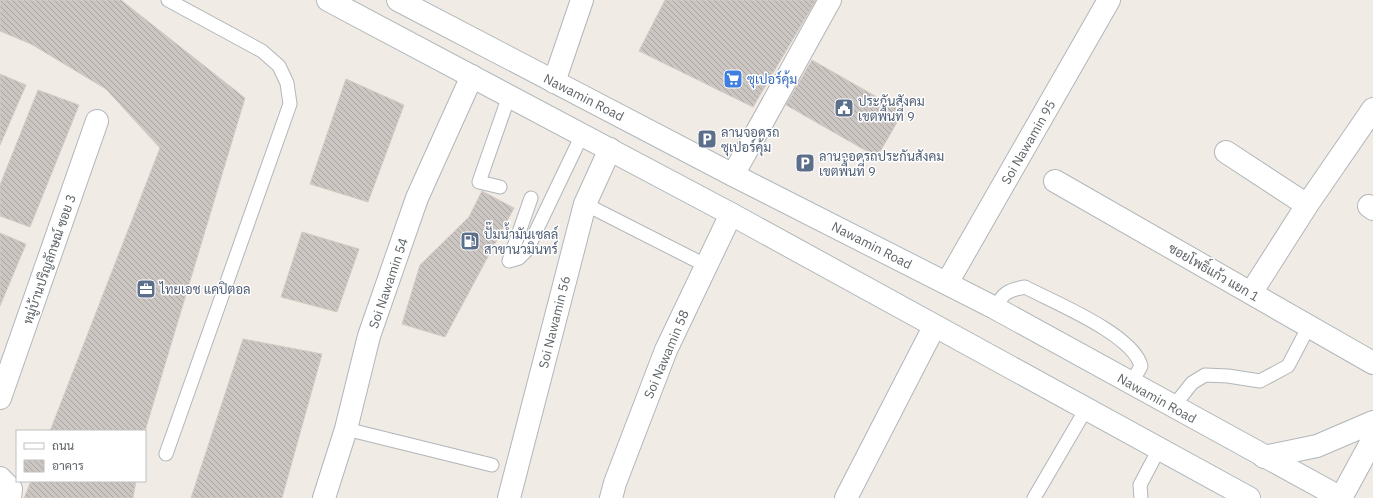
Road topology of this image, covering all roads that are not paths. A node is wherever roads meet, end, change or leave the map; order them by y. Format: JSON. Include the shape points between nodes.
{"nodes":[{"id":1,"x":168,"y":0,"type":"edge"},
{"id":2,"x":328,"y":0,"type":"edge"},
{"id":3,"x":398,"y":0,"type":"edge"},
{"id":4,"x":582,"y":0,"type":"edge"},
{"id":5,"x":830,"y":0,"type":"edge"},
{"id":6,"x":1109,"y":0,"type":"edge"},
{"id":7,"x":419,"y":5,"type":"edge"},
{"id":8,"x":472,"y":76,"type":"junction"},
{"id":9,"x":554,"y":82,"type":"junction"},
{"id":10,"x":509,"y":96,"type":"junction"},
{"id":11,"x":1373,"y":109,"type":"edge"},
{"id":12,"x":541,"y":114,"type":"junction"},
{"id":13,"x":97,"y":120,"type":"dead end"},
{"id":14,"x":582,"y":135,"type":"junction"},
{"id":15,"x":610,"y":149,"type":"junction"},
{"id":16,"x":1226,"y":152,"type":"dead end"},
{"id":17,"x":733,"y":175,"type":"junction"},
{"id":18,"x":1055,"y":181,"type":"dead end"},
{"id":19,"x":500,"y":187,"type":"dead end"},
{"id":20,"x":531,"y":198,"type":"dead end"},
{"id":21,"x":584,"y":204,"type":"junction"},
{"id":22,"x":1307,"y":205,"type":"junction"},
{"id":23,"x":731,"y":214,"type":"junction"},
{"id":24,"x":705,"y":265,"type":"junction"},
{"id":25,"x":947,"y":283,"type":"junction"},
{"id":26,"x":1251,"y":293,"type":"junction"},
{"id":27,"x":995,"y":308,"type":"junction"},
{"id":28,"x":1309,"y":326,"type":"junction"},
{"id":29,"x":934,"y":327,"type":"junction"},
{"id":30,"x":1373,"y":363,"type":"edge"},
{"id":31,"x":1131,"y":384,"type":"junction"},
{"id":32,"x":0,"y":396,"type":"edge"},
{"id":33,"x":1173,"y":407,"type":"junction"},
{"id":34,"x":1086,"y":409,"type":"junction"},
{"id":35,"x":1373,"y":422,"type":"edge"},
{"id":36,"x":346,"y":429,"type":"junction"},
{"id":37,"x":1373,"y":439,"type":"edge"},
{"id":38,"x":1159,"y":449,"type":"junction"},
{"id":39,"x":166,"y":454,"type":"dead end"},
{"id":40,"x":1264,"y":457,"type":"junction"},
{"id":41,"x":492,"y":465,"type":"dead end"},
{"id":42,"x":0,"y":478,"type":"edge"},
{"id":43,"x":10,"y":498,"type":"edge"},
{"id":44,"x":324,"y":498,"type":"edge"},
{"id":45,"x":509,"y":498,"type":"edge"},
{"id":46,"x":611,"y":498,"type":"edge"},
{"id":47,"x":846,"y":498,"type":"edge"},
{"id":48,"x":1034,"y":498,"type":"edge"},
{"id":49,"x":1141,"y":498,"type":"edge"},
{"id":50,"x":1249,"y":498,"type":"edge"},
{"id":51,"x":1341,"y":498,"type":"edge"}],
"edges":[{"from":1,"to":39,"type":"lane","via":[[262,51],[279,66],[287,83],[290,104]]},
{"from":2,"to":8,"type":"street"},
{"from":3,"to":7,"type":"street","name":"Nawamin Road"},
{"from":4,"to":9,"type":"street"},
{"from":5,"to":17,"type":"street"},
{"from":6,"to":25,"type":"street","name":"Soi Nawamin 95"},
{"from":7,"to":9,"type":"street","name":"Nawamin Road"},
{"from":8,"to":10,"type":"street"},
{"from":8,"to":36,"type":"street","name":"Soi Nawamin 54","via":[[417,198],[369,336]]},
{"from":9,"to":12,"type":"street"},
{"from":9,"to":17,"type":"street","name":"Nawamin Road"},
{"from":10,"to":12,"type":"street"},
{"from":10,"to":19,"type":"lane","via":[[479,182]]},
{"from":11,"to":22,"type":"street"},
{"from":12,"to":14,"type":"street"},
{"from":13,"to":32,"type":"street","name":"หมู่บ้านปริญลักษณ์ ซอย 3"},
{"from":14,"to":15,"type":"street"},
{"from":14,"to":20,"type":"lane","via":[[527,250],[518,258],[509,261]]},
{"from":15,"to":21,"type":"street","name":"Soi Nawamin 56"},
{"from":15,"to":23,"type":"street"},
{"from":16,"to":22,"type":"street"},
{"from":17,"to":25,"type":"street","name":"Nawamin Road"},
{"from":18,"to":26,"type":"street","name":"ซอยโพธิ์แก้ว แยก 1"},
{"from":21,"to":24,"type":"lane"},
{"from":21,"to":45,"type":"street","name":"Soi Nawamin 56"},
{"from":22,"to":26,"type":"street"},
{"from":23,"to":24,"type":"street","name":"Soi Nawamin 58"},
{"from":23,"to":29,"type":"street"},
{"from":24,"to":46,"type":"street","name":"Soi Nawamin 58","via":[[666,350]]},
{"from":25,"to":27,"type":"street","name":"Nawamin Road"},
{"from":26,"to":28,"type":"street","name":"ซอยโพธิ์แก้ว แยก 1"},
{"from":27,"to":31,"type":"street","name":"Nawamin Road"},
{"from":27,"to":31,"type":"lane","via":[[1001,296],[1012,289],[1025,287],[1108,330],[1131,348],[1139,358],[1140,366]]},
{"from":28,"to":30,"type":"street","name":"ซอยโพธิ์แก้ว แยก 1"},
{"from":28,"to":33,"type":"lane","via":[[1288,366],[1260,381],[1205,375],[1192,383]]},
{"from":29,"to":34,"type":"street"},
{"from":29,"to":47,"type":"street"},
{"from":31,"to":33,"type":"street","name":"Nawamin Road"},
{"from":33,"to":40,"type":"street","name":"Nawamin Road"},
{"from":34,"to":38,"type":"street"},
{"from":34,"to":48,"type":"lane"},
{"from":35,"to":40,"type":"street","via":[[1317,446]]},
{"from":36,"to":41,"type":"lane"},
{"from":36,"to":44,"type":"street","name":"Soi Nawamin 54"},
{"from":37,"to":51,"type":"street"},
{"from":38,"to":49,"type":"lane","via":[[1140,485]]},
{"from":38,"to":50,"type":"street"},
{"from":40,"to":51,"type":"street","name":"Nawamin Road"},
{"from":42,"to":43,"type":"street","via":[[11,488]]}]}
